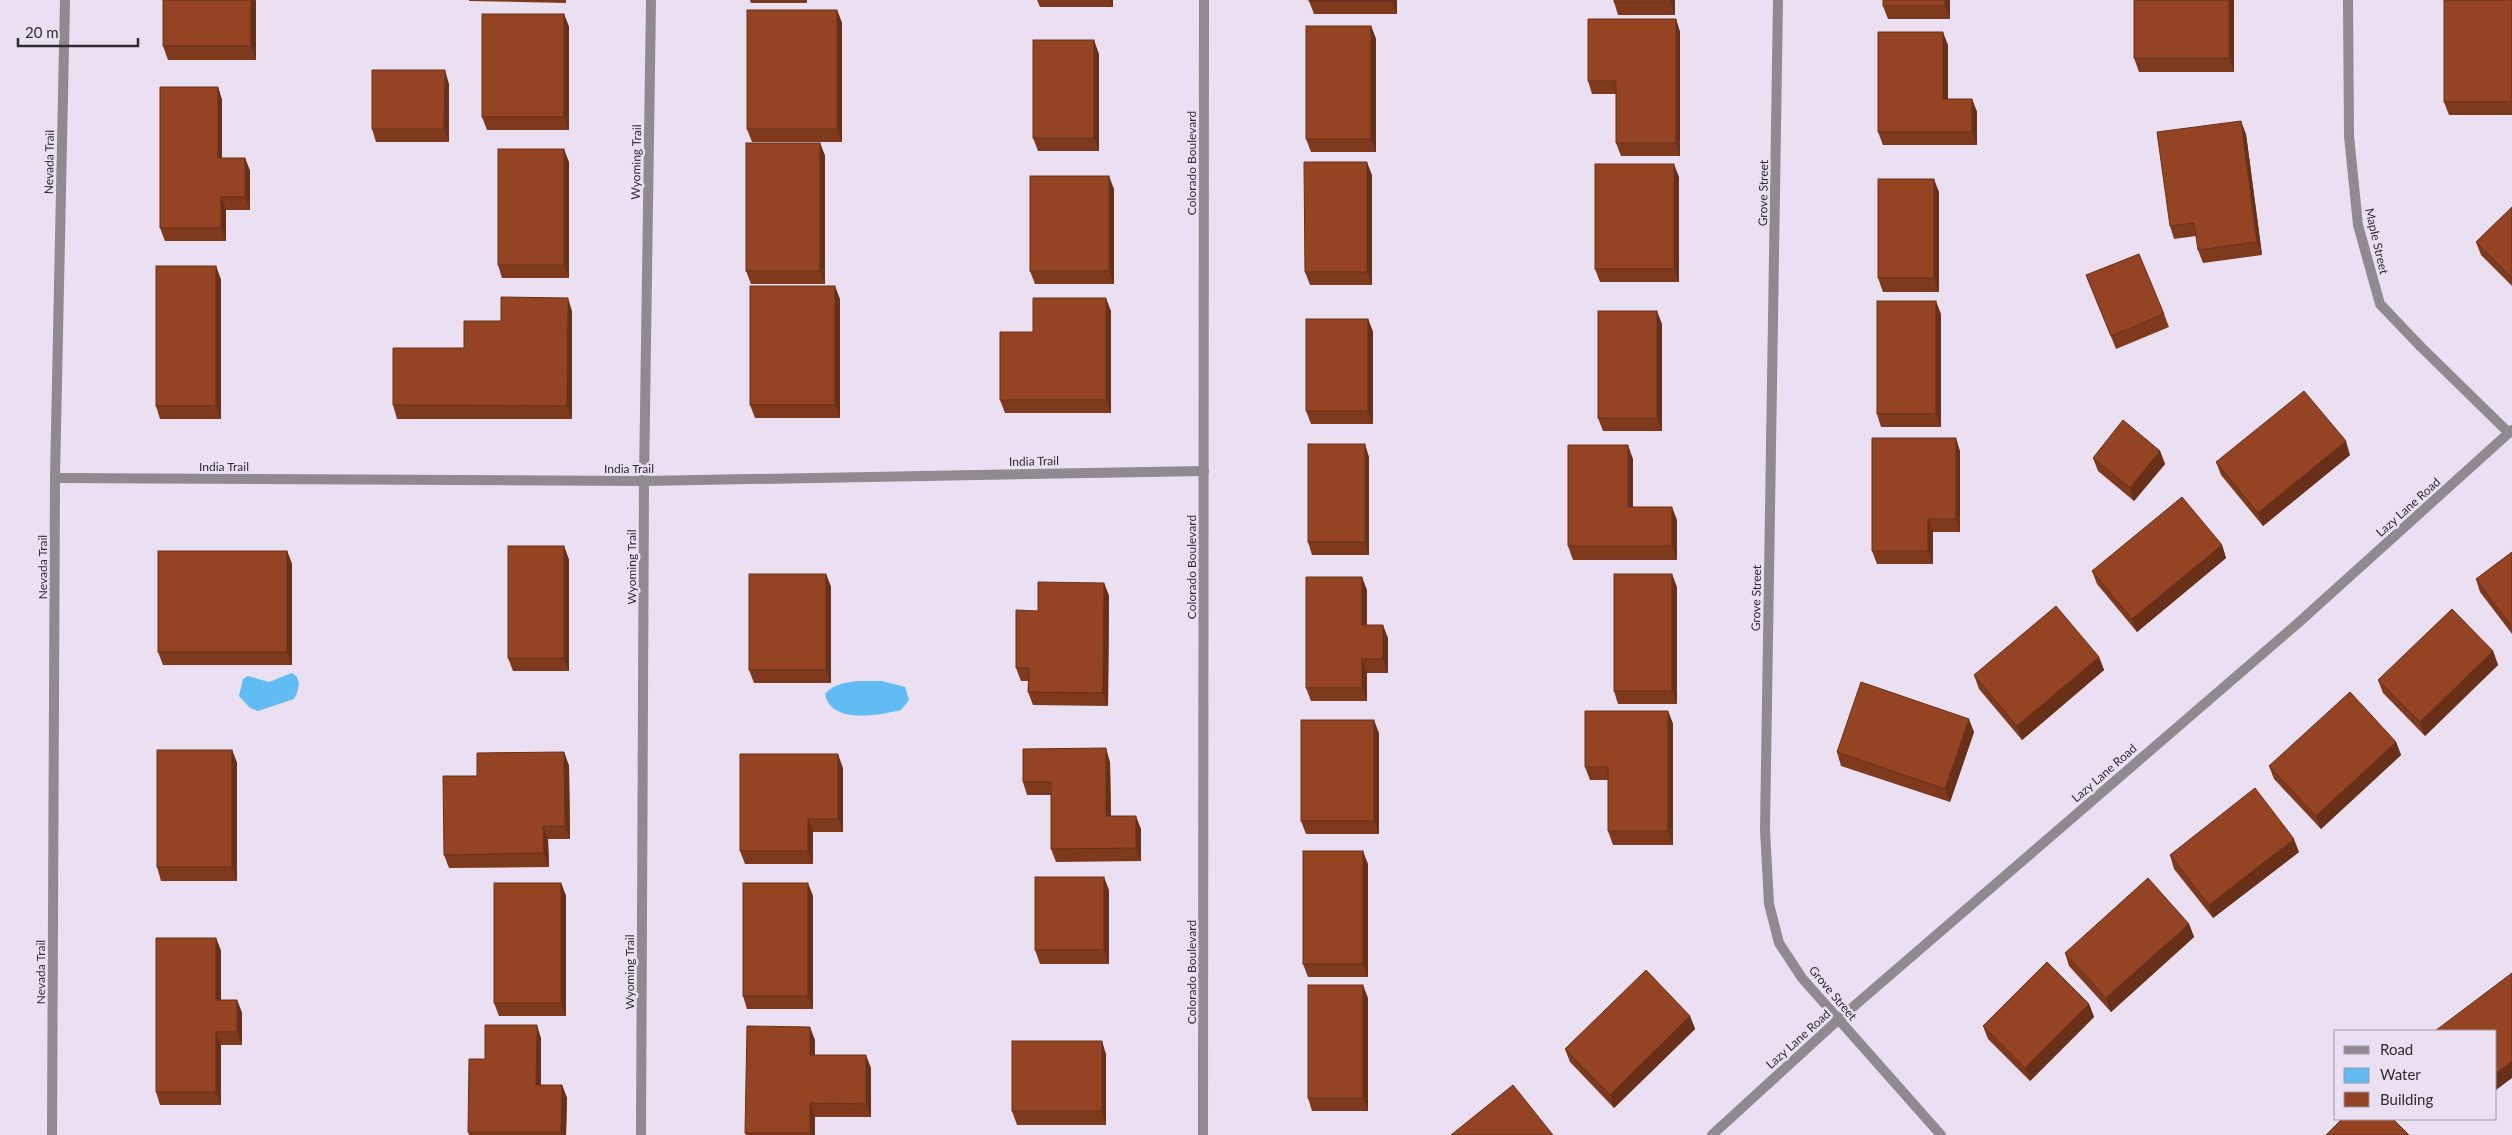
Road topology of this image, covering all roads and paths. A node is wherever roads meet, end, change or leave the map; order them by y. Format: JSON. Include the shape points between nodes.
{"nodes":[{"id":1,"x":64,"y":0,"type":"edge"},
{"id":2,"x":651,"y":0,"type":"edge"},
{"id":3,"x":1204,"y":0,"type":"edge"},
{"id":4,"x":1778,"y":0,"type":"edge"},
{"id":5,"x":2348,"y":0,"type":"edge"},
{"id":6,"x":2510,"y":432,"type":"edge"},
{"id":7,"x":1204,"y":471,"type":"junction"},
{"id":8,"x":55,"y":478,"type":"junction"},
{"id":9,"x":644,"y":481,"type":"junction"},
{"id":10,"x":1838,"y":1019,"type":"junction"},
{"id":11,"x":52,"y":1135,"type":"edge"},
{"id":12,"x":641,"y":1135,"type":"edge"},
{"id":13,"x":1203,"y":1135,"type":"edge"},
{"id":14,"x":1712,"y":1135,"type":"edge"},
{"id":15,"x":1941,"y":1135,"type":"edge"}],
"edges":[{"from":1,"to":8,"type":"street","name":"Nevada Trail"},
{"from":2,"to":9,"type":"street","name":"Wyoming Trail"},
{"from":3,"to":7,"type":"street","name":"Colorado Boulevard"},
{"from":4,"to":10,"type":"street","name":"Grove Street","via":[[1765,830],[1768,904],[1779,943],[1802,978]]},
{"from":5,"to":6,"type":"street","name":"Maple Street","via":[[2349,136],[2358,225],[2380,304]]},
{"from":6,"to":10,"type":"street","name":"Lazy Lane Road","via":[[2297,624]]},
{"from":7,"to":9,"type":"street","name":"India Trail"},
{"from":7,"to":13,"type":"street","name":"Colorado Boulevard"},
{"from":8,"to":9,"type":"street","name":"India Trail"},
{"from":8,"to":11,"type":"street","name":"Nevada Trail"},
{"from":9,"to":12,"type":"street","name":"Wyoming Trail"},
{"from":10,"to":14,"type":"street","name":"Lazy Lane Road"},
{"from":10,"to":15,"type":"street","name":"Grove Street"}]}
